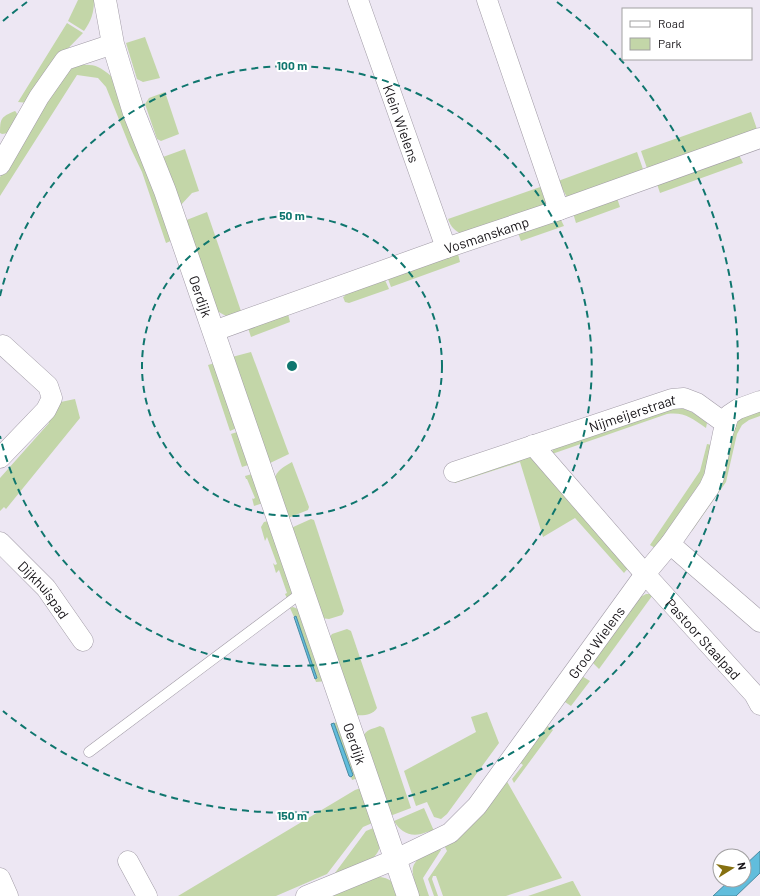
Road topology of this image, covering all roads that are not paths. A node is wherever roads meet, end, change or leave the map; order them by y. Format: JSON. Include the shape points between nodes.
{"nodes":[{"id":1,"x":105,"y":0,"type":"edge"},
{"id":2,"x":358,"y":0,"type":"edge"},
{"id":3,"x":487,"y":0,"type":"edge"},
{"id":4,"x":113,"y":44,"type":"junction"},
{"id":5,"x":760,"y":138,"type":"edge"},
{"id":6,"x":0,"y":165,"type":"edge"},
{"id":7,"x":560,"y":210,"type":"junction"},
{"id":8,"x":446,"y":248,"type":"junction"},
{"id":9,"x":214,"y":332,"type":"junction"},
{"id":10,"x":3,"y":345,"type":"dead end"},
{"id":11,"x":760,"y":401,"type":"edge"},
{"id":12,"x":726,"y":424,"type":"junction"},
{"id":13,"x":533,"y":445,"type":"junction"},
{"id":14,"x":0,"y":458,"type":"edge"},
{"id":15,"x":454,"y":472,"type":"dead end"},
{"id":16,"x":0,"y":542,"type":"edge"},
{"id":17,"x":670,"y":544,"type":"junction"},
{"id":18,"x":645,"y":574,"type":"junction"},
{"id":19,"x":304,"y":591,"type":"junction"},
{"id":20,"x":760,"y":622,"type":"edge"},
{"id":21,"x":84,"y":641,"type":"dead end"},
{"id":22,"x":760,"y":705,"type":"edge"},
{"id":23,"x":88,"y":752,"type":"dead end"},
{"id":24,"x":396,"y":859,"type":"junction"},
{"id":25,"x":128,"y":861,"type":"dead end"},
{"id":26,"x":0,"y":878,"type":"edge"},
{"id":27,"x":8,"y":896,"type":"edge"},
{"id":28,"x":147,"y":896,"type":"edge"},
{"id":29,"x":306,"y":896,"type":"edge"},
{"id":30,"x":408,"y":896,"type":"edge"}],
"edges":[{"from":1,"to":4,"type":"street","name":"Oerdijk"},
{"from":2,"to":8,"type":"street","name":"Klein Wielens"},
{"from":3,"to":7,"type":"street"},
{"from":4,"to":6,"type":"street","via":[[65,60],[39,97]]},
{"from":4,"to":9,"type":"street","name":"Oerdijk","via":[[134,113],[165,190]]},
{"from":5,"to":7,"type":"street","name":"Vosmanskamp"},
{"from":7,"to":8,"type":"street","name":"Vosmanskamp"},
{"from":8,"to":9,"type":"street","name":"Vosmanskamp"},
{"from":9,"to":19,"type":"street","name":"Oerdijk"},
{"from":10,"to":14,"type":"street","via":[[48,386],[52,398],[46,410]]},
{"from":11,"to":12,"type":"street","name":"Groot Wielens","via":[[738,409],[729,416]]},
{"from":12,"to":13,"type":"street","name":"Nijmeijerstraat","via":[[697,403],[684,398],[672,399]]},
{"from":12,"to":17,"type":"street","name":"Groot Wielens","via":[[714,477],[709,488]]},
{"from":13,"to":15,"type":"street","name":"Nijmeijerstraat"},
{"from":13,"to":18,"type":"street"},
{"from":16,"to":21,"type":"street","name":"Dijkhuispad","via":[[46,588]]},
{"from":17,"to":18,"type":"street","name":"Groot Wielens"},
{"from":17,"to":20,"type":"street"},
{"from":18,"to":22,"type":"street","name":"Pastoor Staalpad","via":[[754,694]]},
{"from":18,"to":24,"type":"street","name":"Groot Wielens","via":[[477,806],[450,833]]},
{"from":19,"to":23,"type":"lane"},
{"from":19,"to":24,"type":"street","name":"Oerdijk"},
{"from":24,"to":29,"type":"street","name":"Groot Wielens"},
{"from":24,"to":30,"type":"street","name":"Oerdijk"},
{"from":25,"to":28,"type":"street"},
{"from":26,"to":27,"type":"street"}]}
